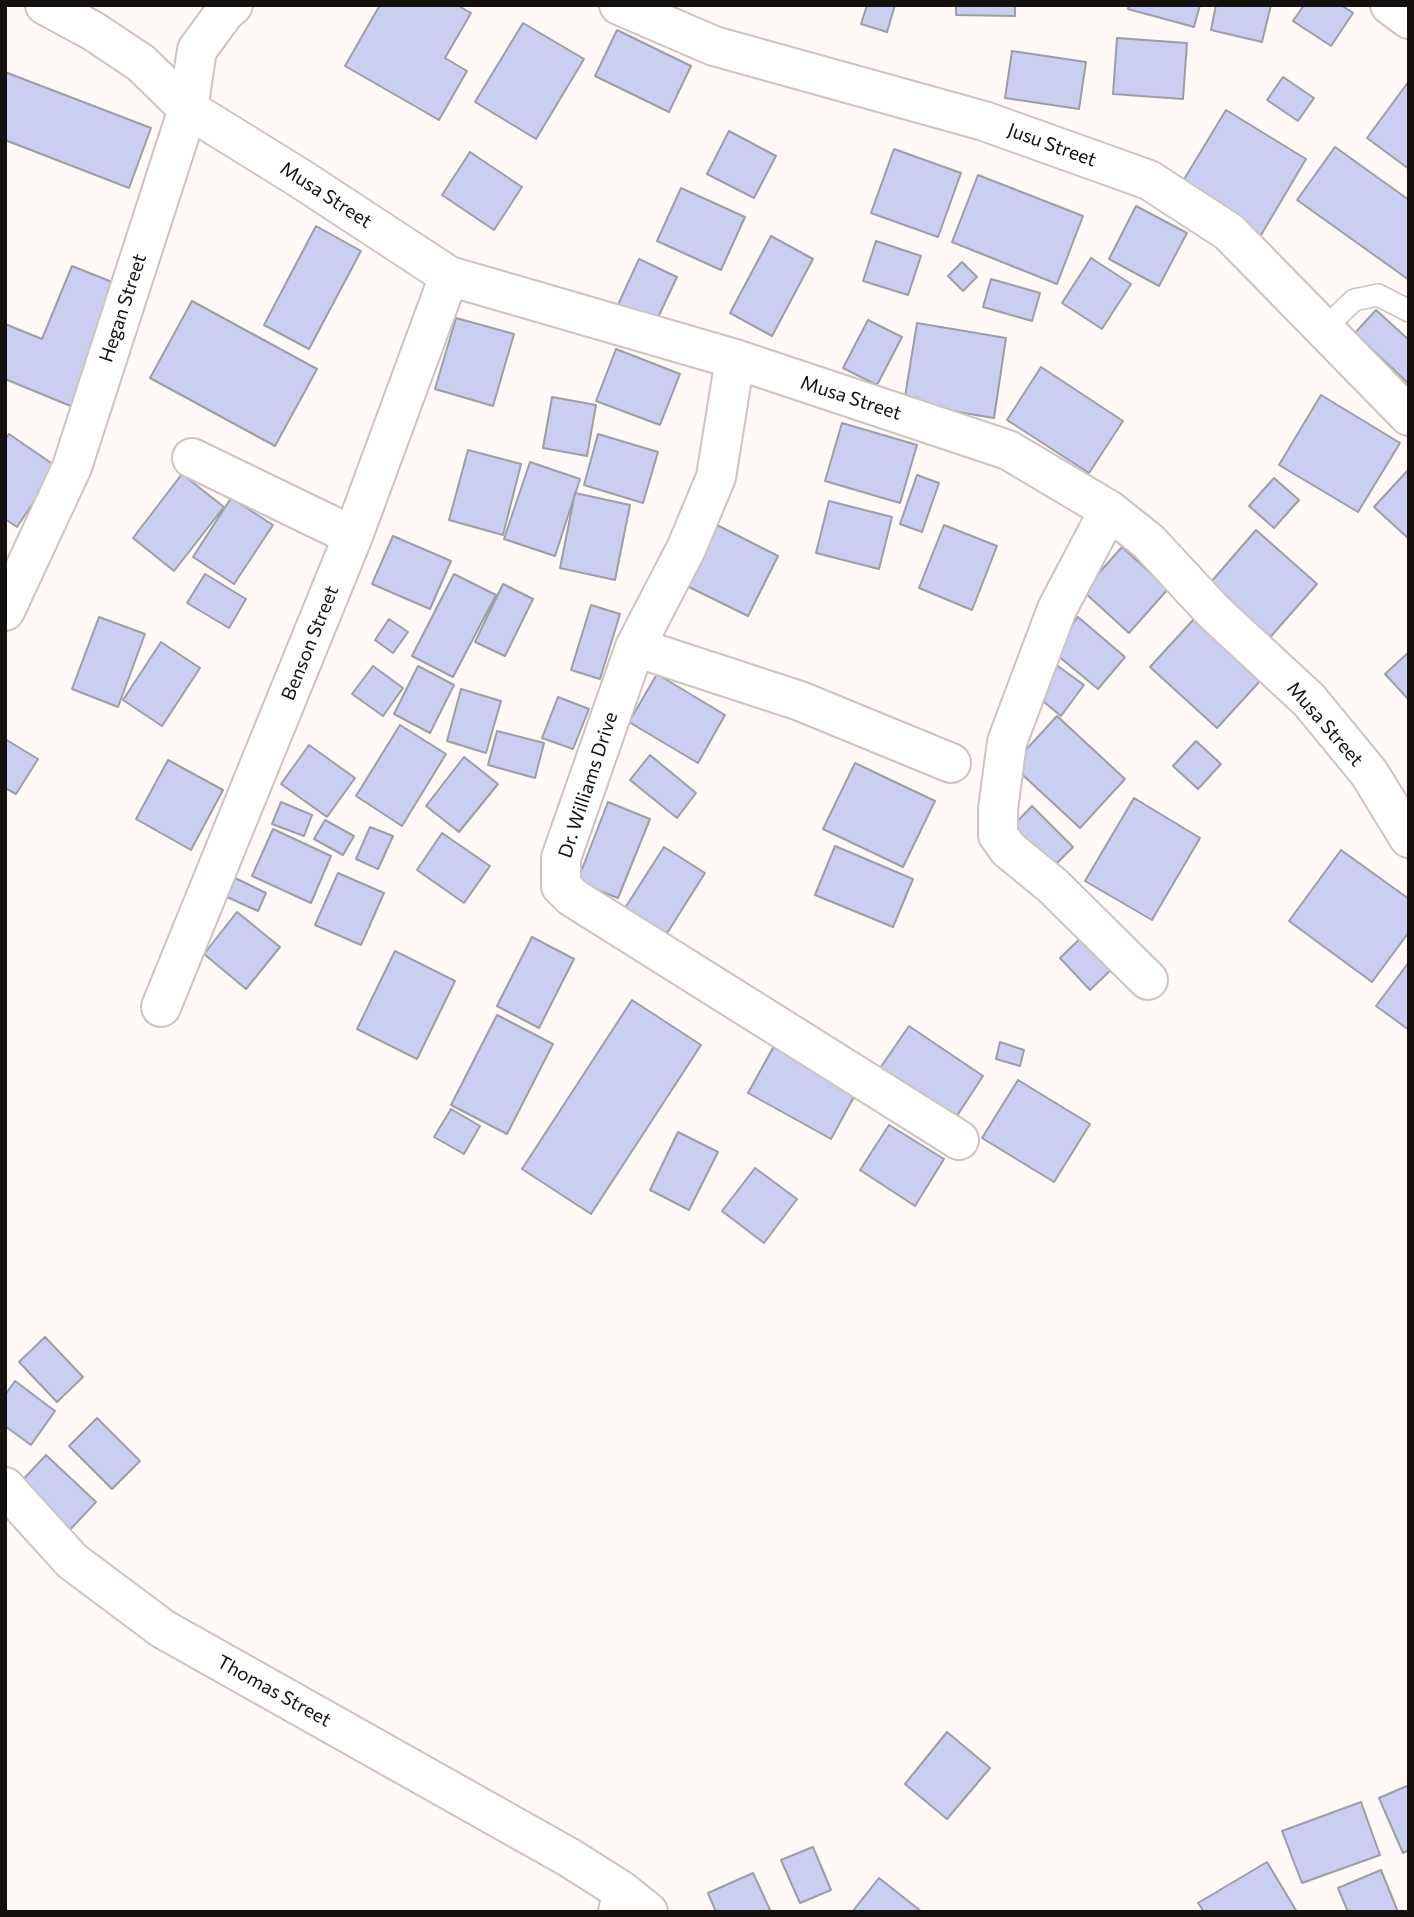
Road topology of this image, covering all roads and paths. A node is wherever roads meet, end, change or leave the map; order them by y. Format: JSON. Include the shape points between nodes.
{"nodes":[{"id":1,"x":45,"y":5,"type":"edge"},
{"id":2,"x":233,"y":5,"type":"edge"},
{"id":3,"x":619,"y":5,"type":"edge"},
{"id":4,"x":1390,"y":5,"type":"edge"},
{"id":5,"x":1409,"y":19,"type":"edge"},
{"id":6,"x":188,"y":109,"type":"junction"},
{"id":7,"x":449,"y":276,"type":"junction"},
{"id":8,"x":1409,"y":312,"type":"edge"},
{"id":9,"x":1324,"y":329,"type":"junction"},
{"id":10,"x":735,"y":359,"type":"junction"},
{"id":11,"x":1409,"y":416,"type":"edge"},
{"id":12,"x":192,"y":458,"type":"dead end"},
{"id":13,"x":1109,"y":510,"type":"junction"},
{"id":14,"x":354,"y":536,"type":"junction"},
{"id":15,"x":5,"y":611,"type":"edge"},
{"id":16,"x":635,"y":647,"type":"junction"},
{"id":17,"x":951,"y":763,"type":"dead end"},
{"id":18,"x":1409,"y":838,"type":"edge"},
{"id":19,"x":1147,"y":980,"type":"dead end"},
{"id":20,"x":161,"y":1007,"type":"dead end"},
{"id":21,"x":959,"y":1140,"type":"dead end"},
{"id":22,"x":5,"y":1487,"type":"edge"},
{"id":23,"x":630,"y":1905,"type":"edge"}],
"edges":[{"from":1,"to":6,"type":"street","name":"Musa Street","via":[[141,63]]},
{"from":2,"to":6,"type":"street","name":"Hegan Street","via":[[197,50]]},
{"from":3,"to":9,"type":"street","name":"Jusu Street","via":[[714,46],[984,121],[1149,180],[1229,232]]},
{"from":4,"to":5,"type":"street"},
{"from":6,"to":7,"type":"street","name":"Musa Street"},
{"from":6,"to":15,"type":"street","name":"Hegan Street","via":[[72,467]]},
{"from":7,"to":10,"type":"street","name":"Musa Street"},
{"from":7,"to":14,"type":"street","name":"Benson Street"},
{"from":8,"to":9,"type":"lane","via":[[1378,295],[1354,300]]},
{"from":9,"to":11,"type":"street","name":"Jusu Street"},
{"from":10,"to":13,"type":"street","name":"Musa Street","via":[[1008,450]]},
{"from":10,"to":16,"type":"street","name":"Dr. Williams Drive","via":[[716,477],[686,549]]},
{"from":12,"to":14,"type":"street"},
{"from":13,"to":18,"type":"street","name":"Musa Street","via":[[1149,542],[1214,612],[1309,700],[1368,774]]},
{"from":13,"to":19,"type":"street","via":[[1057,609],[1007,742],[998,835]]},
{"from":14,"to":20,"type":"street","name":"Benson Street"},
{"from":16,"to":17,"type":"street","via":[[800,701]]},
{"from":16,"to":21,"type":"street","name":"Dr. Williams Drive","via":[[561,858],[561,886]]},
{"from":22,"to":23,"type":"street","name":"Thomas Street","via":[[72,1562],[163,1629],[570,1858]]}]}
